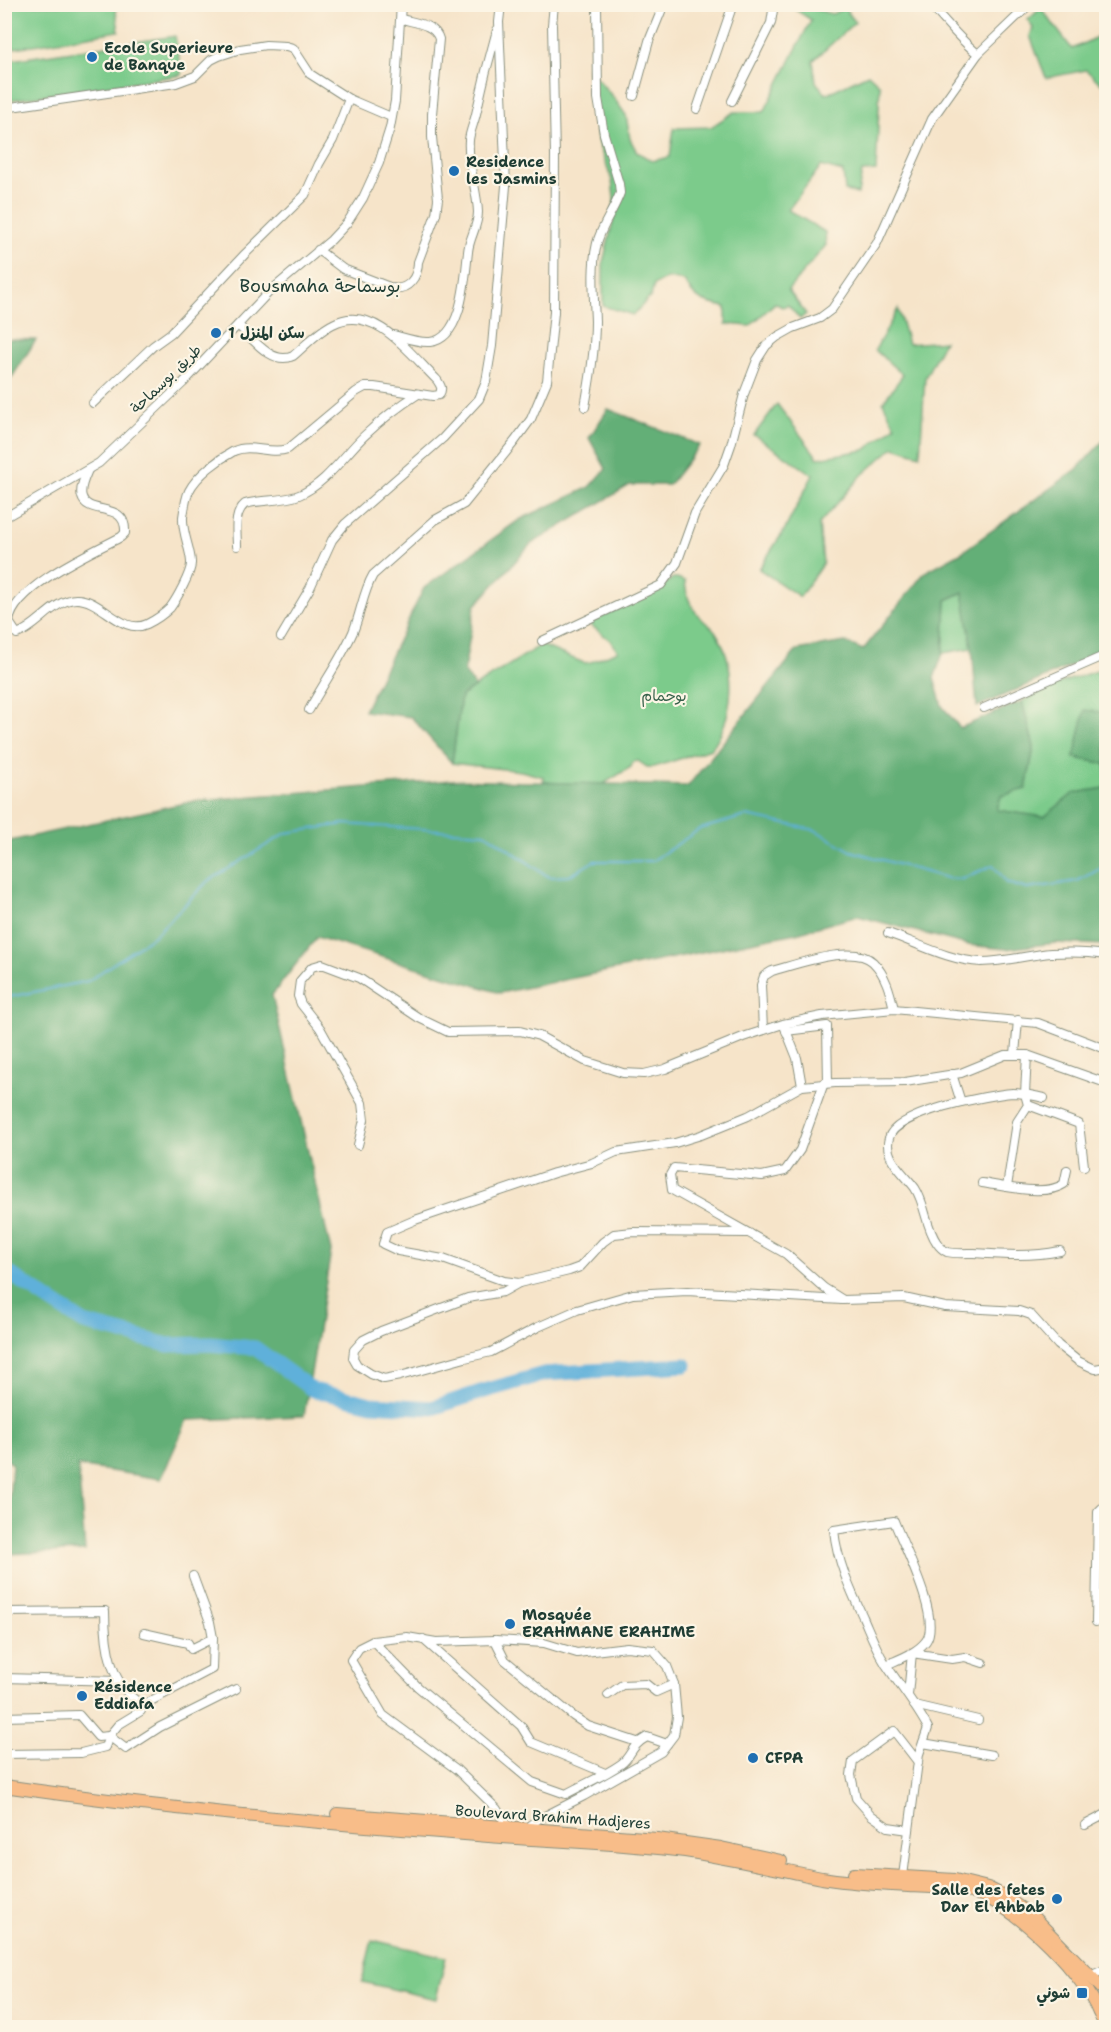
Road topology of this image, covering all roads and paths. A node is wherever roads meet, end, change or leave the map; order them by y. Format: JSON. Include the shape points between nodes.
{"nodes":[{"id":1,"x":401,"y":4,"type":"edge"},
{"id":2,"x":501,"y":4,"type":"edge"},
{"id":3,"x":554,"y":4,"type":"edge"},
{"id":4,"x":597,"y":4,"type":"edge"},
{"id":5,"x":664,"y":4,"type":"edge"},
{"id":6,"x":733,"y":4,"type":"edge"},
{"id":7,"x":774,"y":4,"type":"edge"},
{"id":8,"x":929,"y":4,"type":"edge"},
{"id":9,"x":1030,"y":4,"type":"edge"},
{"id":10,"x":1101,"y":4,"type":"edge"},
{"id":11,"x":1107,"y":9,"type":"edge"},
{"id":12,"x":402,"y":20,"type":"junction"},
{"id":13,"x":499,"y":22,"type":"junction"},
{"id":14,"x":978,"y":54,"type":"junction"},
{"id":15,"x":634,"y":96,"type":"dead end"},
{"id":16,"x":349,"y":99,"type":"junction"},
{"id":17,"x":732,"y":101,"type":"dead end"},
{"id":18,"x":4,"y":108,"type":"edge"},
{"id":19,"x":697,"y":109,"type":"dead end"},
{"id":20,"x":391,"y":117,"type":"junction"},
{"id":21,"x":318,"y":250,"type":"junction"},
{"id":22,"x":238,"y":325,"type":"junction"},
{"id":23,"x":393,"y":334,"type":"junction"},
{"id":24,"x":418,"y":394,"type":"junction"},
{"id":25,"x":93,"y":404,"type":"dead end"},
{"id":26,"x":585,"y":407,"type":"dead end"},
{"id":27,"x":88,"y":470,"type":"junction"},
{"id":28,"x":4,"y":518,"type":"edge"},
{"id":29,"x":237,"y":546,"type":"dead end"},
{"id":30,"x":281,"y":637,"type":"dead end"},
{"id":31,"x":542,"y":641,"type":"dead end"},
{"id":32,"x":1107,"y":655,"type":"edge"},
{"id":33,"x":984,"y":708,"type":"dead end"},
{"id":34,"x":309,"y":710,"type":"dead end"},
{"id":35,"x":888,"y":933,"type":"dead end"},
{"id":36,"x":1107,"y":955,"type":"edge"},
{"id":37,"x":894,"y":1009,"type":"junction"},
{"id":38,"x":827,"y":1015,"type":"junction"},
{"id":39,"x":1018,"y":1020,"type":"junction"},
{"id":40,"x":827,"y":1026,"type":"junction"},
{"id":41,"x":784,"y":1027,"type":"junction"},
{"id":42,"x":763,"y":1030,"type":"junction"},
{"id":43,"x":1107,"y":1049,"type":"edge"},
{"id":44,"x":1015,"y":1054,"type":"junction"},
{"id":45,"x":1027,"y":1055,"type":"junction"},
{"id":46,"x":952,"y":1074,"type":"junction"},
{"id":47,"x":826,"y":1083,"type":"junction"},
{"id":48,"x":1107,"y":1083,"type":"edge"},
{"id":49,"x":802,"y":1086,"type":"junction"},
{"id":50,"x":1025,"y":1094,"type":"junction"},
{"id":51,"x":1044,"y":1098,"type":"dead end"},
{"id":52,"x":961,"y":1102,"type":"junction"},
{"id":53,"x":1028,"y":1105,"type":"junction"},
{"id":54,"x":358,"y":1144,"type":"dead end"},
{"id":55,"x":1084,"y":1166,"type":"dead end"},
{"id":56,"x":1066,"y":1170,"type":"dead end"},
{"id":57,"x":982,"y":1183,"type":"dead end"},
{"id":58,"x":1007,"y":1187,"type":"junction"},
{"id":59,"x":749,"y":1233,"type":"junction"},
{"id":60,"x":1060,"y":1251,"type":"dead end"},
{"id":61,"x":519,"y":1283,"type":"junction"},
{"id":62,"x":843,"y":1300,"type":"junction"},
{"id":63,"x":1107,"y":1367,"type":"edge"},
{"id":64,"x":1107,"y":1507,"type":"edge"},
{"id":65,"x":193,"y":1576,"type":"dead end"},
{"id":66,"x":4,"y":1611,"type":"edge"},
{"id":67,"x":1096,"y":1622,"type":"dead end"},
{"id":68,"x":144,"y":1633,"type":"dead end"},
{"id":69,"x":213,"y":1638,"type":"junction"},
{"id":70,"x":422,"y":1638,"type":"junction"},
{"id":71,"x":495,"y":1640,"type":"junction"},
{"id":72,"x":373,"y":1641,"type":"junction"},
{"id":73,"x":912,"y":1653,"type":"junction"},
{"id":74,"x":983,"y":1663,"type":"dead end"},
{"id":75,"x":886,"y":1665,"type":"junction"},
{"id":76,"x":4,"y":1678,"type":"edge"},
{"id":77,"x":119,"y":1681,"type":"junction"},
{"id":78,"x":674,"y":1684,"type":"junction"},
{"id":79,"x":236,"y":1689,"type":"dead end"},
{"id":80,"x":608,"y":1695,"type":"dead end"},
{"id":81,"x":908,"y":1695,"type":"junction"},
{"id":82,"x":143,"y":1705,"type":"junction"},
{"id":83,"x":914,"y":1705,"type":"junction"},
{"id":84,"x":4,"y":1717,"type":"edge"},
{"id":85,"x":978,"y":1720,"type":"dead end"},
{"id":86,"x":109,"y":1736,"type":"junction"},
{"id":87,"x":637,"y":1742,"type":"junction"},
{"id":88,"x":923,"y":1743,"type":"junction"},
{"id":89,"x":667,"y":1744,"type":"junction"},
{"id":90,"x":4,"y":1754,"type":"edge"},
{"id":91,"x":992,"y":1755,"type":"dead end"},
{"id":92,"x":918,"y":1762,"type":"junction"},
{"id":93,"x":605,"y":1773,"type":"junction"},
{"id":94,"x":4,"y":1778,"type":"edge"},
{"id":95,"x":4,"y":1786,"type":"edge"},
{"id":96,"x":1107,"y":1814,"type":"edge"},
{"id":97,"x":1085,"y":1825,"type":"dead end"},
{"id":98,"x":516,"y":1828,"type":"junction"},
{"id":99,"x":909,"y":1830,"type":"junction"},
{"id":100,"x":903,"y":1876,"type":"junction"},
{"id":101,"x":1070,"y":1960,"type":"junction"},
{"id":102,"x":1107,"y":1969,"type":"edge"},
{"id":103,"x":1092,"y":1976,"type":"junction"},
{"id":104,"x":1107,"y":1992,"type":"edge"},
{"id":105,"x":1105,"y":2017,"type":"edge"}],
"edges":[{"from":1,"to":12,"type":"street","name":"طريق بوسماحة"},
{"from":2,"to":13,"type":"street"},
{"from":3,"to":34,"type":"street","via":[[554,312],[547,381],[531,419],[464,504],[435,520],[373,575],[352,634]]},
{"from":4,"to":26,"type":"street","via":[[597,98],[620,193],[595,255],[595,322]]},
{"from":5,"to":15,"type":"street"},
{"from":6,"to":19,"type":"street"},
{"from":7,"to":17,"type":"street","via":[[771,23]]},
{"from":8,"to":14,"type":"street"},
{"from":9,"to":14,"type":"street"},
{"from":10,"to":11,"type":"street"},
{"from":12,"to":20,"type":"street","name":"طريق بوسماحة"},
{"from":12,"to":21,"type":"street","via":[[432,28],[439,39],[432,114],[438,199],[418,270],[406,286],[392,288],[343,269]]},
{"from":13,"to":23,"type":"street","via":[[469,142],[478,221],[469,243],[457,316],[451,328],[432,342]]},
{"from":13,"to":30,"type":"street","via":[[506,186],[486,382],[479,399],[443,438],[332,540]]},
{"from":14,"to":31,"type":"street","via":[[932,119],[877,243],[832,309],[766,346],[744,394],[724,465],[695,513],[670,574],[661,585]]},
{"from":16,"to":18,"type":"street","via":[[310,74],[293,48],[266,45],[219,56],[195,76],[176,83]]},
{"from":16,"to":20,"type":"street"},
{"from":16,"to":25,"type":"street","via":[[305,195],[171,333]]},
{"from":20,"to":21,"type":"street","name":"طريق بوسماحة","via":[[379,163],[363,198],[347,223]]},
{"from":21,"to":22,"type":"street","name":"طريق بوسماحة"},
{"from":22,"to":23,"type":"street","via":[[269,354],[286,360],[333,323],[346,319],[359,319]]},
{"from":22,"to":27,"type":"street","name":"طريق بوسماحة","via":[[183,383]]},
{"from":23,"to":24,"type":"street","via":[[441,386],[439,395]]},
{"from":24,"to":27,"type":"street","via":[[365,387],[288,449],[236,450],[198,479],[189,491],[183,518],[191,565],[170,608],[145,625],[129,625],[75,599],[17,634],[9,622],[10,614],[26,593],[125,532],[123,518],[86,504],[81,490]]},
{"from":24,"to":29,"type":"street","via":[[370,431],[326,477],[309,489],[289,498],[240,508]]},
{"from":27,"to":28,"type":"street","name":"طريق بوسماحة"},
{"from":32,"to":33,"type":"street"},
{"from":35,"to":36,"type":"street","via":[[980,962],[1050,953]]},
{"from":37,"to":38,"type":"street"},
{"from":37,"to":39,"type":"street"},
{"from":37,"to":42,"type":"street","via":[[887,982],[872,961],[860,955],[833,956],[764,975],[760,984]]},
{"from":38,"to":40,"type":"street"},
{"from":38,"to":41,"type":"street"},
{"from":39,"to":43,"type":"street","via":[[1038,1023]]},
{"from":39,"to":44,"type":"street"},
{"from":40,"to":41,"type":"street"},
{"from":40,"to":47,"type":"street"},
{"from":41,"to":42,"type":"street"},
{"from":41,"to":49,"type":"street","via":[[797,1058]]},
{"from":42,"to":54,"type":"street","via":[[665,1069],[623,1073],[585,1061],[539,1036],[520,1031],[448,1032],[419,1018],[359,978],[322,964],[312,967],[300,981],[298,996],[362,1103],[364,1120]]},
{"from":44,"to":45,"type":"street"},
{"from":44,"to":46,"type":"street"},
{"from":45,"to":48,"type":"street"},
{"from":45,"to":50,"type":"street"},
{"from":46,"to":47,"type":"street","via":[[905,1082]]},
{"from":46,"to":52,"type":"street"},
{"from":47,"to":49,"type":"street"},
{"from":47,"to":59,"type":"street","via":[[800,1150],[784,1172],[762,1176],[674,1168],[670,1175],[672,1190]]},
{"from":49,"to":61,"type":"street","via":[[748,1116],[701,1135],[616,1152],[387,1232],[383,1244],[398,1251],[443,1258]]},
{"from":50,"to":51,"type":"street"},
{"from":50,"to":52,"type":"street"},
{"from":50,"to":53,"type":"street"},
{"from":52,"to":60,"type":"street","via":[[914,1117],[891,1132],[888,1140],[891,1158],[917,1191],[936,1242],[948,1252],[1022,1256]]},
{"from":53,"to":55,"type":"street","via":[[1079,1124]]},
{"from":53,"to":58,"type":"street","via":[[1017,1122]]},
{"from":56,"to":58,"type":"street","via":[[1064,1184],[1058,1188]]},
{"from":57,"to":58,"type":"street"},
{"from":59,"to":61,"type":"street","via":[[614,1234],[580,1267]]},
{"from":59,"to":62,"type":"street","via":[[786,1254]]},
{"from":61,"to":62,"type":"street","via":[[381,1331],[363,1340],[354,1350],[353,1358],[370,1374],[384,1378],[400,1376],[491,1352],[577,1310],[633,1294],[687,1291]]},
{"from":62,"to":63,"type":"street","via":[[904,1298],[945,1308],[1019,1311],[1031,1315],[1078,1361],[1095,1369]]},
{"from":64,"to":67,"type":"street","via":[[1098,1512]]},
{"from":65,"to":69,"type":"street"},
{"from":66,"to":77,"type":"street","via":[[105,1611],[108,1655]]},
{"from":68,"to":69,"type":"street","via":[[188,1643],[191,1649]]},
{"from":69,"to":82,"type":"street","via":[[212,1669]]},
{"from":70,"to":71,"type":"street","via":[[436,1642]]},
{"from":70,"to":72,"type":"street"},
{"from":70,"to":93,"type":"street","via":[[521,1725],[531,1742]]},
{"from":71,"to":78,"type":"street","via":[[544,1643],[577,1653],[627,1647],[653,1650],[667,1666]]},
{"from":71,"to":87,"type":"street","via":[[505,1660],[573,1716],[588,1726]]},
{"from":72,"to":93,"type":"street","via":[[418,1687],[532,1782],[566,1794]]},
{"from":72,"to":98,"type":"street","via":[[359,1648],[351,1660],[383,1715],[456,1769]]},
{"from":73,"to":74,"type":"street","via":[[965,1657]]},
{"from":73,"to":75,"type":"street"},
{"from":73,"to":75,"type":"street","via":[[927,1640],[928,1605],[894,1521],[834,1530],[836,1550],[849,1588]]},
{"from":73,"to":81,"type":"street"},
{"from":75,"to":81,"type":"street"},
{"from":76,"to":77,"type":"street"},
{"from":77,"to":82,"type":"street","via":[[129,1696]]},
{"from":78,"to":80,"type":"street","via":[[656,1692],[646,1684],[622,1685]]},
{"from":78,"to":89,"type":"street","via":[[677,1717],[674,1735]]},
{"from":79,"to":86,"type":"street","via":[[160,1727],[126,1749]]},
{"from":81,"to":83,"type":"street"},
{"from":82,"to":86,"type":"street","via":[[141,1711],[118,1725]]},
{"from":83,"to":85,"type":"street"},
{"from":83,"to":88,"type":"street","via":[[928,1728]]},
{"from":84,"to":86,"type":"street","via":[[79,1715],[98,1737]]},
{"from":86,"to":90,"type":"street","via":[[105,1747],[81,1753]]},
{"from":87,"to":89,"type":"street","via":[[647,1737]]},
{"from":87,"to":93,"type":"street","via":[[624,1762]]},
{"from":88,"to":91,"type":"street"},
{"from":88,"to":92,"type":"street"},
{"from":89,"to":98,"type":"street","via":[[661,1752]]},
{"from":92,"to":99,"type":"street"},
{"from":92,"to":99,"type":"street","via":[[894,1731],[853,1761],[856,1798],[888,1827]]},
{"from":94,"to":98,"type":"main road","name":"Boulevard Brahim Hadjeres","via":[[272,1809]]},
{"from":95,"to":98,"type":"main road","via":[[272,1817]]},
{"from":96,"to":97,"type":"street"},
{"from":98,"to":100,"type":"main road","name":"Boulevard Brahim Hadjeres","via":[[657,1839],[748,1853],[820,1870]]},
{"from":98,"to":101,"type":"main road","via":[[675,1850],[843,1881],[968,1892],[1013,1913]]},
{"from":99,"to":100,"type":"street"},
{"from":100,"to":101,"type":"main road","name":"Boulevard Brahim Hadjeres","via":[[955,1880],[1002,1895],[1033,1917]]},
{"from":101,"to":103,"type":"main road"},
{"from":101,"to":105,"type":"main road"},
{"from":102,"to":103,"type":"street"},
{"from":103,"to":104,"type":"main road"}]}
